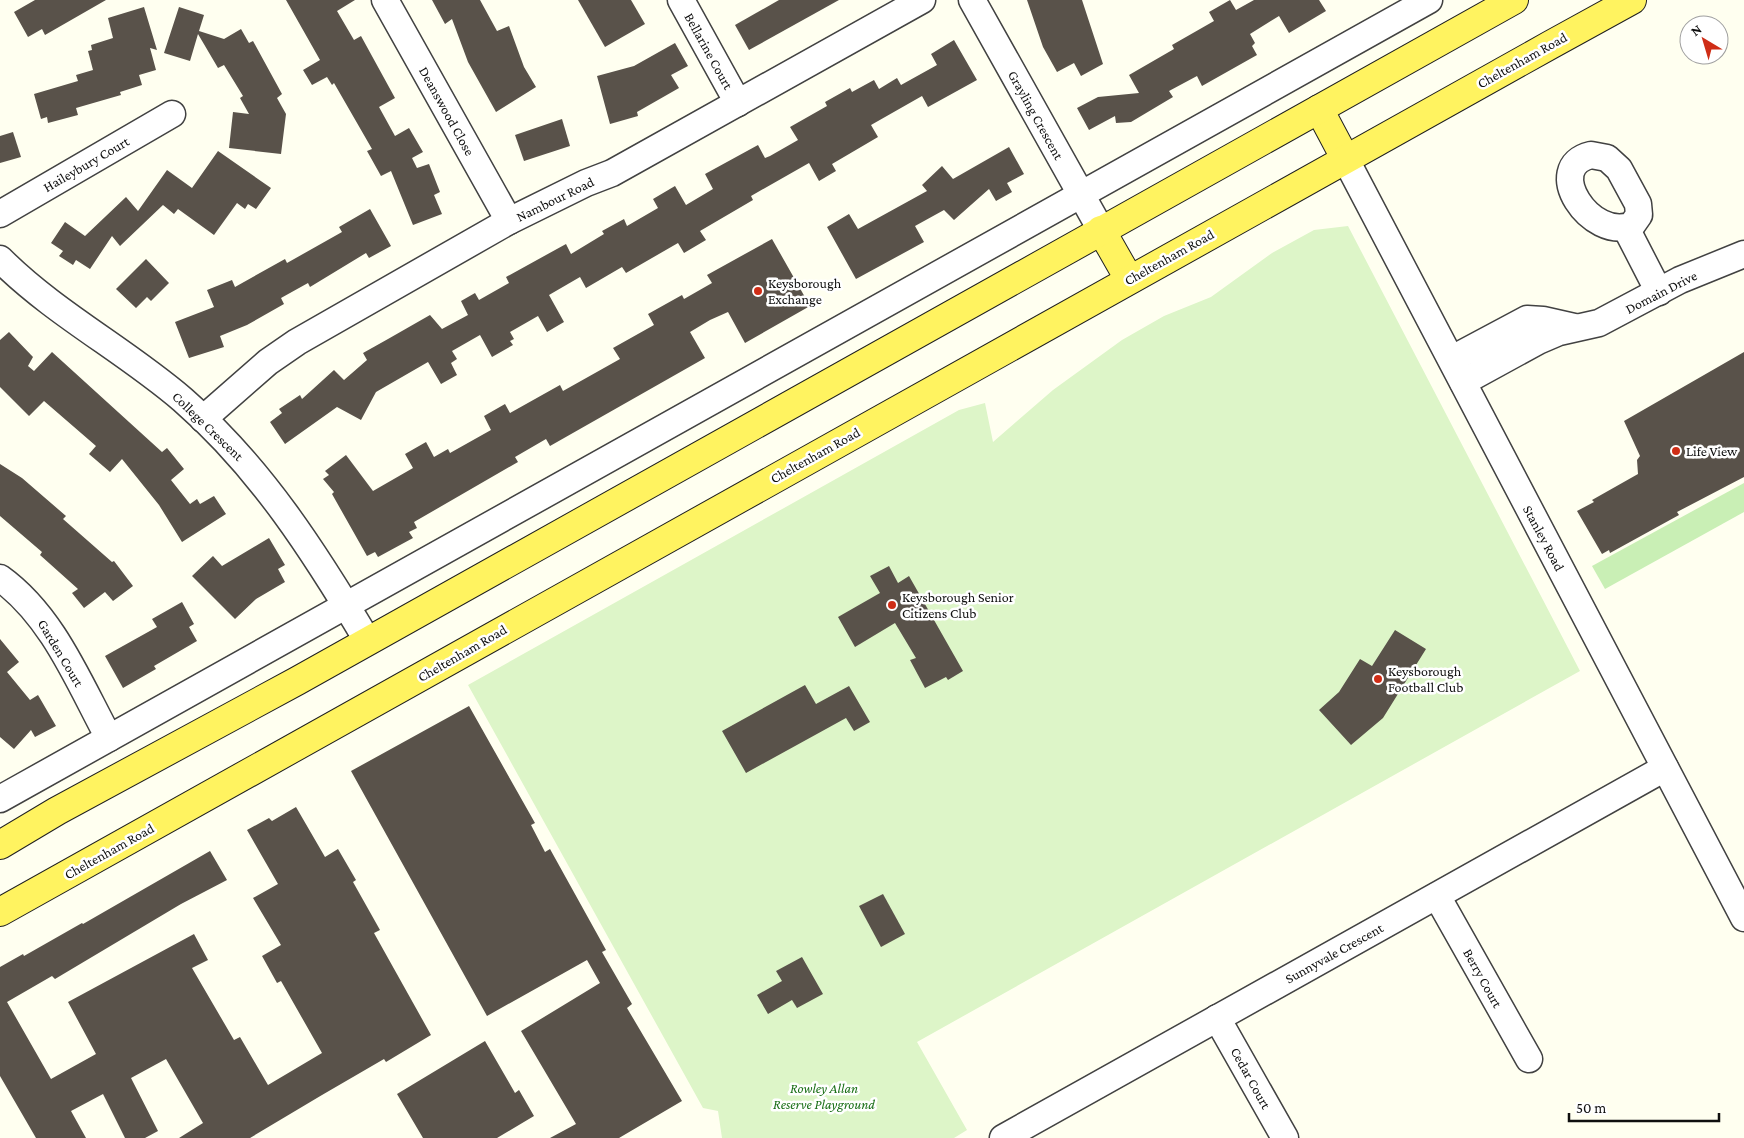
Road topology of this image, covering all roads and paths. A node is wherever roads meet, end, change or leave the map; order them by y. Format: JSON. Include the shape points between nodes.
{"nodes":[{"id":1,"x":385,"y":0,"type":"edge"},
{"id":2,"x":680,"y":0,"type":"edge"},
{"id":3,"x":922,"y":0,"type":"edge"},
{"id":4,"x":972,"y":0,"type":"edge"},
{"id":5,"x":1429,"y":0,"type":"edge"},
{"id":6,"x":1514,"y":0,"type":"edge"},
{"id":7,"x":1632,"y":0,"type":"edge"},
{"id":8,"x":738,"y":103,"type":"junction"},
{"id":9,"x":1319,"y":109,"type":"junction"},
{"id":10,"x":172,"y":114,"type":"dead end"},
{"id":11,"x":1345,"y":158,"type":"junction"},
{"id":12,"x":1081,"y":195,"type":"junction"},
{"id":13,"x":0,"y":214,"type":"edge"},
{"id":14,"x":509,"y":221,"type":"junction"},
{"id":15,"x":1626,"y":228,"type":"dead end"},
{"id":16,"x":1101,"y":230,"type":"junction"},
{"id":17,"x":1744,"y":254,"type":"edge"},
{"id":18,"x":0,"y":259,"type":"edge"},
{"id":19,"x":1129,"y":279,"type":"junction"},
{"id":20,"x":1659,"y":292,"type":"junction"},
{"id":21,"x":1578,"y":327,"type":"junction"},
{"id":22,"x":1452,"y":358,"type":"junction"},
{"id":23,"x":1463,"y":382,"type":"junction"},
{"id":24,"x":203,"y":419,"type":"junction"},
{"id":25,"x":0,"y":578,"type":"edge"},
{"id":26,"x":346,"y":606,"type":"junction"},
{"id":27,"x":367,"y":640,"type":"junction"},
{"id":28,"x":109,"y":738,"type":"junction"},
{"id":29,"x":1665,"y":768,"type":"junction"},
{"id":30,"x":0,"y":799,"type":"edge"},
{"id":31,"x":0,"y":845,"type":"edge"},
{"id":32,"x":1437,"y":896,"type":"junction"},
{"id":33,"x":0,"y":912,"type":"edge"},
{"id":34,"x":1744,"y":918,"type":"edge"},
{"id":35,"x":1217,"y":1018,"type":"junction"},
{"id":36,"x":1529,"y":1060,"type":"dead end"},
{"id":37,"x":1003,"y":1138,"type":"edge"},
{"id":38,"x":1285,"y":1138,"type":"edge"}],
"edges":[{"from":1,"to":14,"type":"street","name":"Deanswood Close"},
{"from":2,"to":8,"type":"street","name":"Bellarine Court"},
{"from":3,"to":8,"type":"street","name":"Nambour Road"},
{"from":4,"to":12,"type":"street","name":"Grayling Crescent"},
{"from":5,"to":12,"type":"street"},
{"from":6,"to":9,"type":"main road"},
{"from":7,"to":11,"type":"main road","name":"Cheltenham Road"},
{"from":8,"to":14,"type":"street","name":"Nambour Road","via":[[612,173]]},
{"from":9,"to":11,"type":"main road"},
{"from":9,"to":16,"type":"main road"},
{"from":10,"to":13,"type":"street","name":"Haileybury Court"},
{"from":11,"to":19,"type":"main road","name":"Cheltenham Road"},
{"from":11,"to":22,"type":"street","name":"Stanley Road"},
{"from":12,"to":16,"type":"street","name":"Grayling Crescent"},
{"from":12,"to":26,"type":"street"},
{"from":14,"to":24,"type":"street","name":"Nambour Road","via":[[297,342],[268,362]]},
{"from":15,"to":20,"type":"street"},
{"from":16,"to":19,"type":"main road"},
{"from":16,"to":27,"type":"main road"},
{"from":17,"to":20,"type":"street","name":"Domain Drive"},
{"from":18,"to":24,"type":"street","name":"College Crescent","via":[[46,299],[163,384]]},
{"from":19,"to":33,"type":"main road","name":"Cheltenham Road"},
{"from":20,"to":21,"type":"street","name":"Domain Drive","via":[[1599,323]]},
{"from":21,"to":22,"type":"street","name":"Domain Drive","via":[[1527,319]]},
{"from":21,"to":23,"type":"street","name":"Domain Drive","via":[[1538,341]]},
{"from":22,"to":23,"type":"street","name":"Stanley Road"},
{"from":23,"to":29,"type":"street","name":"Stanley Road"},
{"from":24,"to":26,"type":"street","name":"College Crescent","via":[[280,504]]},
{"from":25,"to":28,"type":"street","name":"Garden Court","via":[[23,597],[50,632]]},
{"from":26,"to":27,"type":"street","name":"College Crescent"},
{"from":26,"to":28,"type":"street"},
{"from":27,"to":31,"type":"main road"},
{"from":28,"to":30,"type":"street"},
{"from":29,"to":32,"type":"street","name":"Sunnyvale Crescent"},
{"from":29,"to":34,"type":"street","name":"Stanley Road"},
{"from":32,"to":35,"type":"street","name":"Sunnyvale Crescent"},
{"from":32,"to":36,"type":"street","name":"Berry Court"},
{"from":35,"to":37,"type":"street","name":"Sunnyvale Crescent"},
{"from":35,"to":38,"type":"street","name":"Cedar Court"}]}
